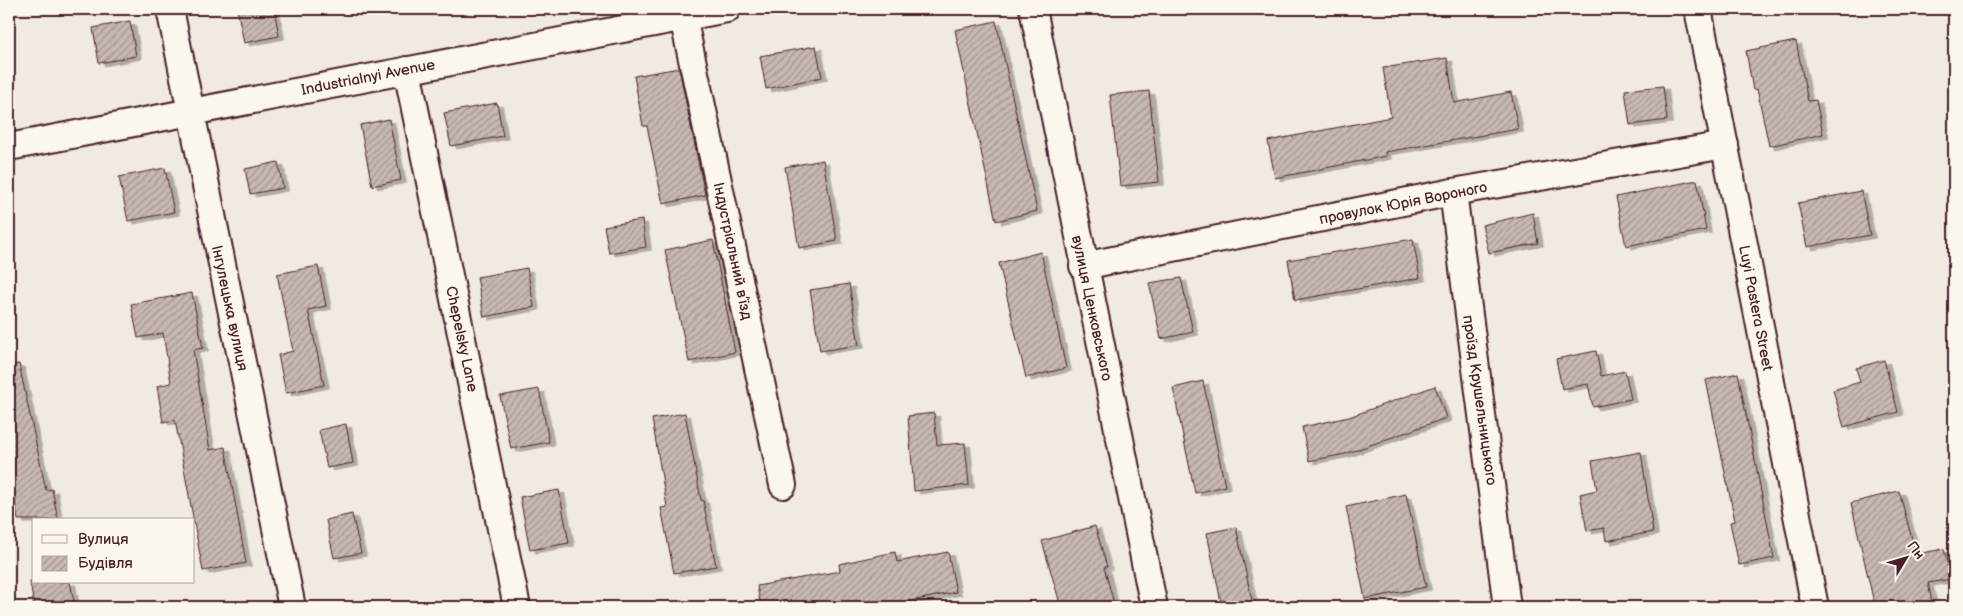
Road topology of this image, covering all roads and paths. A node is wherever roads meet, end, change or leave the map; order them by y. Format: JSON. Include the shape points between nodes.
{"nodes":[{"id":1,"x":170,"y":9,"type":"edge"},
{"id":2,"x":727,"y":9,"type":"edge"},
{"id":3,"x":1033,"y":9,"type":"edge"},
{"id":4,"x":1698,"y":9,"type":"edge"},
{"id":5,"x":683,"y":17,"type":"junction"},
{"id":6,"x":407,"y":70,"type":"junction"},
{"id":7,"x":190,"y":112,"type":"junction"},
{"id":8,"x":1725,"y":145,"type":"junction"},
{"id":9,"x":9,"y":147,"type":"edge"},
{"id":10,"x":1453,"y":192,"type":"junction"},
{"id":11,"x":1083,"y":266,"type":"junction"},
{"id":12,"x":783,"y":485,"type":"dead end"},
{"id":13,"x":292,"y":607,"type":"edge"},
{"id":14,"x":517,"y":607,"type":"edge"},
{"id":15,"x":1154,"y":607,"type":"edge"},
{"id":16,"x":1507,"y":607,"type":"edge"},
{"id":17,"x":1814,"y":607,"type":"edge"}],
"edges":[{"from":1,"to":7,"type":"street","name":"Інгулецька вулиця"},
{"from":2,"to":5,"type":"street","name":"Industrialnyi Avenue"},
{"from":3,"to":11,"type":"street","name":"вулиця Ценковського"},
{"from":4,"to":8,"type":"street","name":"Luyi Pastera Street"},
{"from":5,"to":6,"type":"street","name":"Industrialnyi Avenue"},
{"from":5,"to":12,"type":"street","name":"Індустріальний в’їзд"},
{"from":6,"to":7,"type":"street","name":"Industrialnyi Avenue"},
{"from":6,"to":14,"type":"street","name":"Chepelsky Lane"},
{"from":7,"to":9,"type":"street","name":"Industrialnyi Avenue"},
{"from":7,"to":13,"type":"street","name":"Інгулецька вулиця"},
{"from":8,"to":10,"type":"street","name":"провулок Юрія Вороного"},
{"from":8,"to":17,"type":"street","name":"Luyi Pastera Street"},
{"from":10,"to":11,"type":"street","name":"провулок Юрія Вороного"},
{"from":10,"to":16,"type":"street","name":"проїзд Крушельницького"},
{"from":11,"to":15,"type":"street","name":"вулиця Ценковського"}]}
